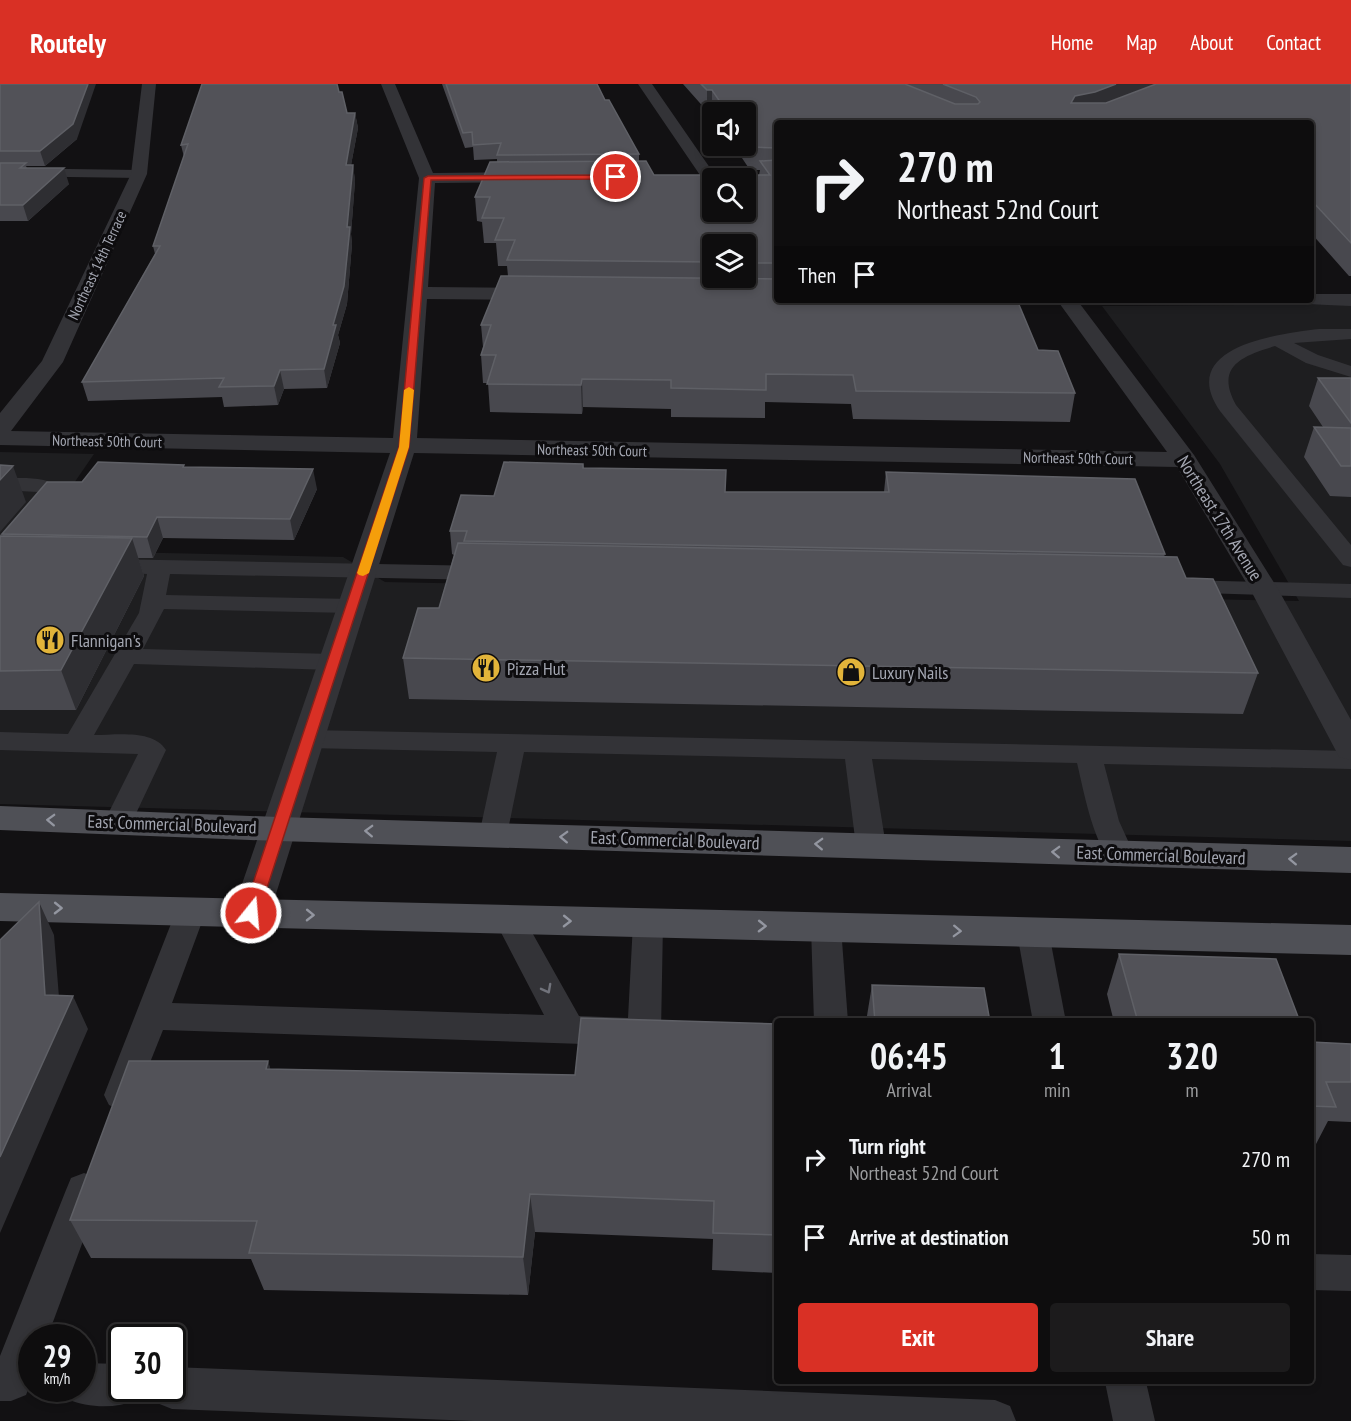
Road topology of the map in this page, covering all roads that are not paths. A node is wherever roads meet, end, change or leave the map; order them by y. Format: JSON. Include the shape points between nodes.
{"nodes":[{"id":1,"x":149,"y":84,"type":"edge"},
{"id":2,"x":388,"y":84,"type":"edge"},
{"id":3,"x":645,"y":84,"type":"edge"},
{"id":4,"x":0,"y":172,"type":"edge"},
{"id":5,"x":139,"y":174,"type":"junction"},
{"id":6,"x":545,"y":177,"type":"edge"},
{"id":7,"x":687,"y":177,"type":"edge"},
{"id":8,"x":428,"y":178,"type":"junction"},
{"id":9,"x":417,"y":293,"type":"junction"},
{"id":10,"x":561,"y":294,"type":"edge"},
{"id":11,"x":1314,"y":299,"type":"edge"},
{"id":12,"x":1351,"y":300,"type":"edge"},
{"id":13,"x":1069,"y":303,"type":"edge"},
{"id":14,"x":1351,"y":334,"type":"edge"},
{"id":15,"x":1278,"y":341,"type":"junction"},
{"id":16,"x":1351,"y":372,"type":"edge"},
{"id":17,"x":0,"y":429,"type":"edge"},
{"id":18,"x":0,"y":438,"type":"edge"},
{"id":19,"x":404,"y":447,"type":"junction"},
{"id":20,"x":1185,"y":460,"type":"junction"},
{"id":21,"x":0,"y":484,"type":"edge"},
{"id":22,"x":4,"y":560,"type":"edge"},
{"id":23,"x":1351,"y":560,"type":"edge"},
{"id":24,"x":80,"y":566,"type":"edge"},
{"id":25,"x":160,"y":567,"type":"junction"},
{"id":26,"x":363,"y":571,"type":"junction"},
{"id":27,"x":506,"y":574,"type":"edge"},
{"id":28,"x":1157,"y":587,"type":"edge"},
{"id":29,"x":1264,"y":589,"type":"junction"},
{"id":30,"x":1351,"y":591,"type":"edge"},
{"id":31,"x":153,"y":602,"type":"junction"},
{"id":32,"x":351,"y":606,"type":"junction"},
{"id":33,"x":126,"y":656,"type":"junction"},
{"id":34,"x":333,"y":662,"type":"junction"},
{"id":35,"x":307,"y":740,"type":"junction"},
{"id":36,"x":0,"y":741,"type":"edge"},
{"id":37,"x":76,"y":743,"type":"junction"},
{"id":38,"x":512,"y":743,"type":"junction"},
{"id":39,"x":1351,"y":749,"type":"edge"},
{"id":40,"x":857,"y":750,"type":"junction"},
{"id":41,"x":1088,"y":755,"type":"junction"},
{"id":42,"x":1351,"y":760,"type":"edge"},
{"id":43,"x":0,"y":818,"type":"edge"},
{"id":44,"x":118,"y":822,"type":"junction"},
{"id":45,"x":278,"y":829,"type":"junction"},
{"id":46,"x":493,"y":835,"type":"junction"},
{"id":47,"x":871,"y":846,"type":"junction"},
{"id":48,"x":1119,"y":854,"type":"junction"},
{"id":49,"x":1351,"y":860,"type":"edge"},
{"id":50,"x":0,"y":907,"type":"edge"},
{"id":51,"x":191,"y":911,"type":"junction"},
{"id":52,"x":251,"y":913,"type":"junction"},
{"id":53,"x":509,"y":919,"type":"junction"},
{"id":54,"x":648,"y":923,"type":"junction"},
{"id":55,"x":826,"y":927,"type":"junction"},
{"id":56,"x":1034,"y":933,"type":"junction"},
{"id":57,"x":1351,"y":940,"type":"edge"},
{"id":58,"x":151,"y":1016,"type":"junction"},
{"id":59,"x":831,"y":1018,"type":"edge"},
{"id":60,"x":1049,"y":1018,"type":"edge"},
{"id":61,"x":569,"y":1030,"type":"junction"},
{"id":62,"x":109,"y":1126,"type":"edge"},
{"id":63,"x":96,"y":1160,"type":"edge"},
{"id":64,"x":1314,"y":1272,"type":"edge"},
{"id":65,"x":1351,"y":1273,"type":"edge"},
{"id":66,"x":14,"y":1380,"type":"edge"},
{"id":67,"x":1126,"y":1384,"type":"edge"},
{"id":68,"x":186,"y":1389,"type":"edge"},
{"id":69,"x":995,"y":1421,"type":"edge"},
{"id":70,"x":1134,"y":1421,"type":"edge"}],
"edges":[{"from":1,"to":5,"type":"street","name":"Northeast 14th Terrace"},
{"from":2,"to":8,"type":"street"},
{"from":3,"to":7,"type":"street","via":[[716,177]]},
{"from":4,"to":5,"type":"lane"},
{"from":5,"to":17,"type":"street","name":"Northeast 14th Terrace","via":[[52,362]]},
{"from":6,"to":8,"type":"street"},
{"from":8,"to":9,"type":"street"},
{"from":9,"to":10,"type":"street"},
{"from":9,"to":19,"type":"street"},
{"from":11,"to":12,"type":"street"},
{"from":13,"to":20,"type":"street","name":"Northeast 17th Avenue"},
{"from":14,"to":15,"type":"lane"},
{"from":15,"to":16,"type":"lane","via":[[1312,359]]},
{"from":15,"to":23,"type":"lane","via":[[1227,359],[1218,375],[1218,389],[1250,438]]},
{"from":18,"to":19,"type":"street","name":"Northeast 50th Court"},
{"from":19,"to":20,"type":"street","name":"Northeast 50th Court"},
{"from":19,"to":26,"type":"street"},
{"from":20,"to":29,"type":"street","name":"Northeast 17th Avenue"},
{"from":21,"to":22,"type":"lane","via":[[43,486],[50,491]]},
{"from":24,"to":25,"type":"lane"},
{"from":25,"to":26,"type":"lane"},
{"from":25,"to":31,"type":"lane"},
{"from":26,"to":27,"type":"lane"},
{"from":26,"to":32,"type":"street"},
{"from":28,"to":29,"type":"lane"},
{"from":29,"to":30,"type":"lane"},
{"from":29,"to":39,"type":"street","name":"Northeast 17th Avenue"},
{"from":31,"to":32,"type":"lane"},
{"from":31,"to":33,"type":"lane","via":[[151,613]]},
{"from":32,"to":34,"type":"street"},
{"from":33,"to":34,"type":"lane"},
{"from":33,"to":37,"type":"lane"},
{"from":34,"to":35,"type":"street"},
{"from":35,"to":38,"type":"lane"},
{"from":35,"to":45,"type":"street"},
{"from":36,"to":37,"type":"lane"},
{"from":37,"to":44,"type":"lane","via":[[144,745],[153,750]]},
{"from":38,"to":40,"type":"lane"},
{"from":38,"to":46,"type":"lane"},
{"from":40,"to":41,"type":"lane"},
{"from":40,"to":47,"type":"lane"},
{"from":41,"to":42,"type":"lane"},
{"from":41,"to":48,"type":"lane","via":[[1105,821]]},
{"from":44,"to":43,"type":"main road","name":"East Commercial Boulevard","one_way":true},
{"from":44,"to":45,"type":"main road","name":"East Commercial Boulevard"},
{"from":46,"to":45,"type":"main road","name":"East Commercial Boulevard","one_way":true},
{"from":45,"to":52,"type":"street"},
{"from":47,"to":46,"type":"main road","name":"East Commercial Boulevard","one_way":true},
{"from":48,"to":47,"type":"main road","name":"East Commercial Boulevard","one_way":true},
{"from":49,"to":48,"type":"main road","name":"East Commercial Boulevard","one_way":true},
{"from":50,"to":51,"type":"main road","one_way":true},
{"from":51,"to":52,"type":"main road"},
{"from":51,"to":58,"type":"lane"},
{"from":52,"to":53,"type":"main road","one_way":true},
{"from":53,"to":54,"type":"main road","one_way":true},
{"from":53,"to":61,"type":"lane","one_way":true},
{"from":54,"to":55,"type":"main road","one_way":true},
{"from":54,"to":61,"type":"lane","via":[[644,1032]]},
{"from":55,"to":56,"type":"main road","one_way":true},
{"from":55,"to":59,"type":"lane"},
{"from":56,"to":57,"type":"main road"},
{"from":56,"to":60,"type":"lane"},
{"from":58,"to":61,"type":"lane"},
{"from":58,"to":62,"type":"lane"},
{"from":63,"to":66,"type":"lane"},
{"from":64,"to":65,"type":"lane"},
{"from":67,"to":70,"type":"lane"},
{"from":68,"to":69,"type":"lane"}]}
